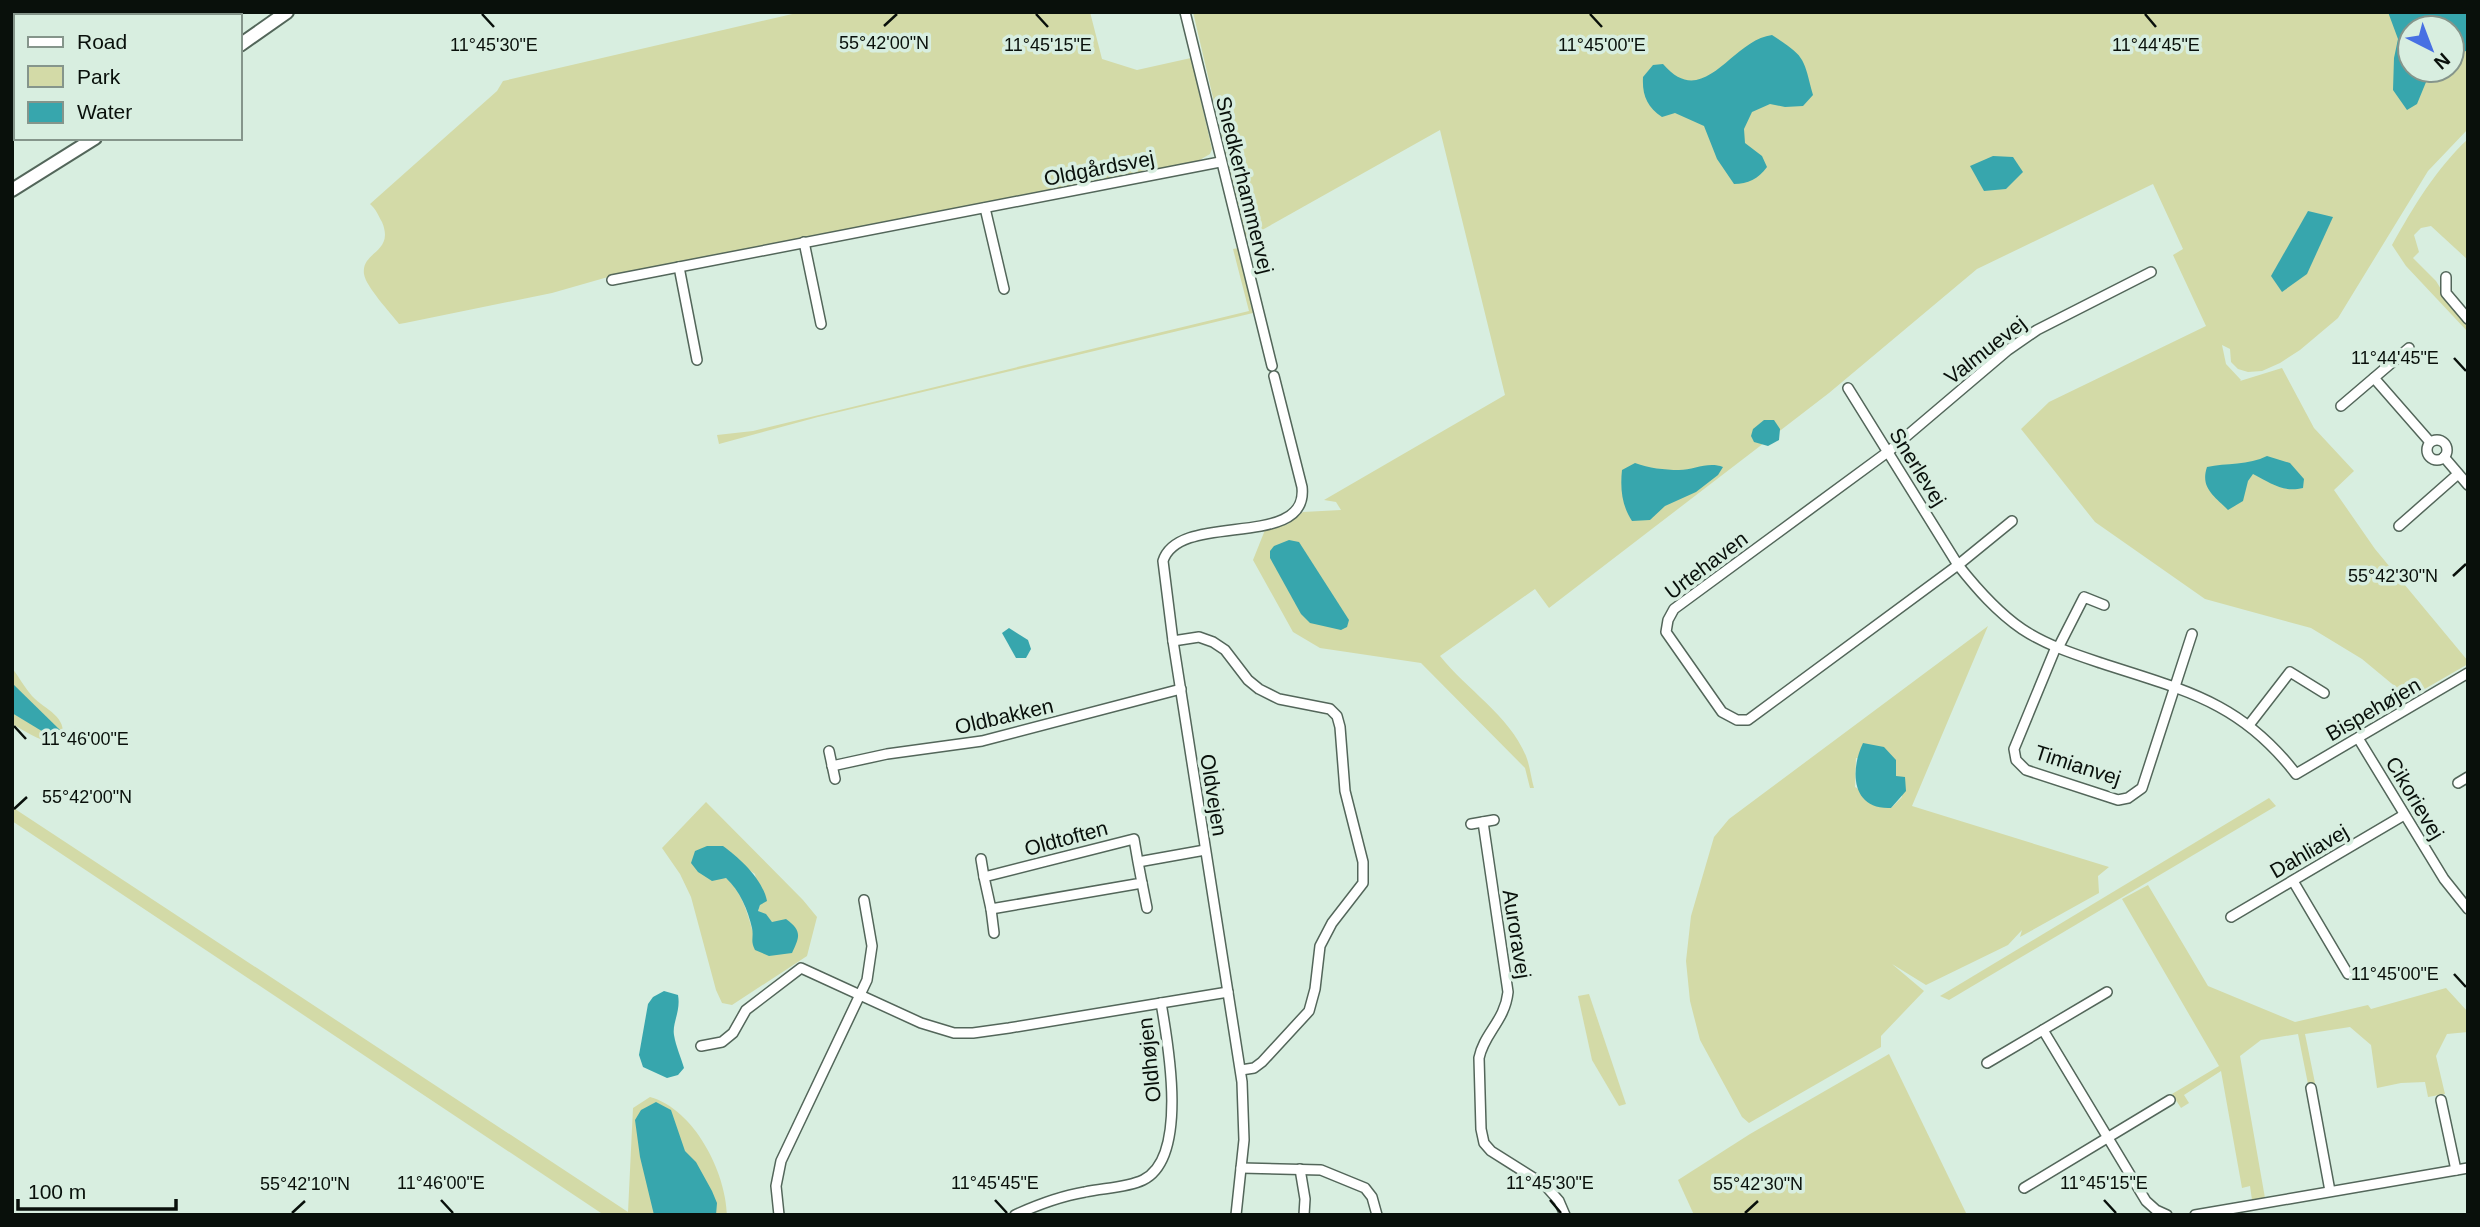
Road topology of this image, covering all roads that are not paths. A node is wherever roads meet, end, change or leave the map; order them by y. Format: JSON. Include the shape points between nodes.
{"nodes":[{"id":1,"x":287,"y":12,"type":"edge"},
{"id":2,"x":1185,"y":12,"type":"edge"},
{"id":3,"x":242,"y":44,"type":"edge"},
{"id":4,"x":93,"y":140,"type":"edge"},
{"id":5,"x":1220,"y":162,"type":"junction"},
{"id":6,"x":12,"y":190,"type":"edge"},
{"id":7,"x":985,"y":208,"type":"junction"},
{"id":8,"x":804,"y":242,"type":"junction"},
{"id":9,"x":680,"y":267,"type":"junction"},
{"id":10,"x":2151,"y":272,"type":"dead end"},
{"id":11,"x":2446,"y":277,"type":"dead end"},
{"id":12,"x":612,"y":281,"type":"dead end"},
{"id":13,"x":1004,"y":289,"type":"dead end"},
{"id":14,"x":2468,"y":319,"type":"edge"},
{"id":15,"x":821,"y":324,"type":"dead end"},
{"id":16,"x":2409,"y":348,"type":"dead end"},
{"id":17,"x":697,"y":360,"type":"dead end"},
{"id":18,"x":2374,"y":378,"type":"junction"},
{"id":19,"x":1848,"y":388,"type":"dead end"},
{"id":20,"x":2341,"y":406,"type":"dead end"},
{"id":21,"x":2430,"y":442,"type":"junction"},
{"id":22,"x":1889,"y":452,"type":"junction"},
{"id":23,"x":2444,"y":457,"type":"junction"},
{"id":24,"x":2458,"y":474,"type":"junction"},
{"id":25,"x":1300,"y":479,"type":"joint"},
{"id":26,"x":2468,"y":485,"type":"edge"},
{"id":27,"x":2012,"y":522,"type":"dead end"},
{"id":28,"x":2399,"y":526,"type":"dead end"},
{"id":29,"x":1958,"y":565,"type":"junction"},
{"id":30,"x":2104,"y":605,"type":"dead end"},
{"id":31,"x":2192,"y":635,"type":"dead end"},
{"id":32,"x":1173,"y":641,"type":"junction"},
{"id":33,"x":2057,"y":648,"type":"junction"},
{"id":34,"x":2468,"y":673,"type":"edge"},
{"id":35,"x":2175,"y":688,"type":"junction"},
{"id":36,"x":1181,"y":689,"type":"junction"},
{"id":37,"x":2324,"y":693,"type":"dead end"},
{"id":38,"x":2249,"y":724,"type":"junction"},
{"id":39,"x":2358,"y":738,"type":"junction"},
{"id":40,"x":829,"y":751,"type":"dead end"},
{"id":41,"x":832,"y":766,"type":"junction"},
{"id":42,"x":2296,"y":774,"type":"joint"},
{"id":43,"x":2468,"y":777,"type":"edge"},
{"id":44,"x":835,"y":779,"type":"dead end"},
{"id":45,"x":2458,"y":783,"type":"dead end"},
{"id":46,"x":2404,"y":814,"type":"junction"},
{"id":47,"x":1494,"y":820,"type":"dead end"},
{"id":48,"x":1483,"y":822,"type":"junction"},
{"id":49,"x":1471,"y":824,"type":"dead end"},
{"id":50,"x":1205,"y":850,"type":"junction"},
{"id":51,"x":981,"y":859,"type":"dead end"},
{"id":52,"x":1138,"y":862,"type":"junction"},
{"id":53,"x":984,"y":877,"type":"junction"},
{"id":54,"x":2293,"y":881,"type":"junction"},
{"id":55,"x":1142,"y":883,"type":"junction"},
{"id":56,"x":864,"y":900,"type":"dead end"},
{"id":57,"x":1147,"y":908,"type":"dead end"},
{"id":58,"x":991,"y":909,"type":"junction"},
{"id":59,"x":2468,"y":909,"type":"edge"},
{"id":60,"x":2231,"y":917,"type":"dead end"},
{"id":61,"x":994,"y":933,"type":"dead end"},
{"id":62,"x":2348,"y":974,"type":"dead end"},
{"id":63,"x":1228,"y":992,"type":"junction"},
{"id":64,"x":2107,"y":992,"type":"dead end"},
{"id":65,"x":862,"y":995,"type":"junction"},
{"id":66,"x":1161,"y":1003,"type":"junction"},
{"id":67,"x":2043,"y":1030,"type":"junction"},
{"id":68,"x":701,"y":1046,"type":"dead end"},
{"id":69,"x":1987,"y":1063,"type":"dead end"},
{"id":70,"x":1241,"y":1070,"type":"junction"},
{"id":71,"x":2311,"y":1088,"type":"dead end"},
{"id":72,"x":2170,"y":1100,"type":"dead end"},
{"id":73,"x":2441,"y":1100,"type":"dead end"},
{"id":74,"x":2108,"y":1138,"type":"junction"},
{"id":75,"x":1241,"y":1167,"type":"junction"},
{"id":76,"x":2468,"y":1168,"type":"edge"},
{"id":77,"x":1300,"y":1169,"type":"junction"},
{"id":78,"x":2456,"y":1170,"type":"junction"},
{"id":79,"x":2024,"y":1188,"type":"dead end"},
{"id":80,"x":2330,"y":1191,"type":"junction"},
{"id":81,"x":779,"y":1215,"type":"edge"},
{"id":82,"x":1015,"y":1215,"type":"edge"},
{"id":83,"x":1236,"y":1215,"type":"edge"},
{"id":84,"x":1304,"y":1215,"type":"edge"},
{"id":85,"x":1377,"y":1215,"type":"edge"},
{"id":86,"x":1565,"y":1215,"type":"edge"},
{"id":87,"x":2167,"y":1215,"type":"edge"},
{"id":88,"x":2195,"y":1215,"type":"edge"}],
"edges":[{"from":1,"to":3,"type":"street"},
{"from":2,"to":5,"type":"street","name":"Snedkerhammervej"},
{"from":4,"to":6,"type":"street"},
{"from":5,"to":7,"type":"street","name":"Oldgårdsvej"},
{"from":5,"to":25,"type":"street","name":"Snedkerhammervej"},
{"from":7,"to":8,"type":"street","name":"Oldgårdsvej"},
{"from":7,"to":13,"type":"street"},
{"from":8,"to":9,"type":"street","name":"Oldgårdsvej"},
{"from":8,"to":15,"type":"street"},
{"from":9,"to":12,"type":"street","name":"Oldgårdsvej"},
{"from":9,"to":17,"type":"street"},
{"from":10,"to":22,"type":"street","name":"Valmuevej","via":[[2022,340]]},
{"from":11,"to":14,"type":"street","via":[[2446,293]]},
{"from":16,"to":18,"type":"street"},
{"from":18,"to":20,"type":"street"},
{"from":18,"to":21,"type":"street"},
{"from":19,"to":22,"type":"street","name":"Snerlevej"},
{"from":21,"to":23,"type":"street","via":[[2431,458]]},
{"from":21,"to":23,"type":"street","via":[[2439,439],[2445,443]]},
{"from":22,"to":29,"type":"street","name":"Snerlevej"},
{"from":22,"to":29,"type":"street","name":"Urtehaven","via":[[1674,609],[1665,632],[1668,638],[1722,712],[1748,720]]},
{"from":23,"to":24,"type":"street"},
{"from":24,"to":26,"type":"street"},
{"from":24,"to":28,"type":"street"},
{"from":25,"to":32,"type":"street","name":"Oldvejen","via":[[1302,502],[1288,517],[1181,540],[1168,550],[1163,567]]},
{"from":27,"to":29,"type":"street"},
{"from":29,"to":33,"type":"street","name":"Snerlevej","via":[[2001,613]]},
{"from":30,"to":33,"type":"street","via":[[2084,597]]},
{"from":31,"to":35,"type":"street"},
{"from":32,"to":36,"type":"street","name":"Oldvejen"},
{"from":32,"to":70,"type":"street","via":[[1199,637],[1212,641],[1259,689],[1279,699],[1319,705],[1333,712],[1340,727],[1347,803],[1363,862],[1363,883],[1320,946],[1309,1010],[1262,1062]]},
{"from":33,"to":35,"type":"street","name":"Snerlevej"},
{"from":33,"to":35,"type":"street","name":"Timianvej","via":[[2014,749],[2016,760],[2026,770],[2118,800],[2135,794],[2142,788]]},
{"from":34,"to":39,"type":"street","name":"Bispehøjen"},
{"from":35,"to":38,"type":"street","name":"Snerlevej","via":[[2217,704]]},
{"from":36,"to":41,"type":"street","name":"Oldbakken","via":[[982,741]]},
{"from":36,"to":50,"type":"street","name":"Oldvejen"},
{"from":37,"to":38,"type":"street","via":[[2291,672]]},
{"from":38,"to":42,"type":"street","name":"Snerlevej"},
{"from":39,"to":42,"type":"street","name":"Bispehøjen"},
{"from":39,"to":46,"type":"street","name":"Cikorievej"},
{"from":40,"to":41,"type":"street"},
{"from":41,"to":44,"type":"street"},
{"from":43,"to":45,"type":"street"},
{"from":46,"to":54,"type":"street","name":"Dahliavej"},
{"from":46,"to":59,"type":"street","name":"Cikorievej"},
{"from":47,"to":48,"type":"street"},
{"from":48,"to":49,"type":"street"},
{"from":48,"to":86,"type":"street","name":"Auroravej","via":[[1508,992],[1500,1020],[1480,1052],[1482,1138],[1490,1150],[1545,1185]]},
{"from":50,"to":52,"type":"street"},
{"from":50,"to":63,"type":"street","name":"Oldvejen"},
{"from":51,"to":53,"type":"street"},
{"from":52,"to":53,"type":"street","name":"Oldtoften","via":[[1134,839]]},
{"from":52,"to":55,"type":"street","name":"Oldtoften"},
{"from":53,"to":58,"type":"street"},
{"from":54,"to":60,"type":"street","name":"Dahliavej"},
{"from":54,"to":62,"type":"street"},
{"from":55,"to":57,"type":"street","name":"Oldtoften"},
{"from":55,"to":58,"type":"street"},
{"from":56,"to":65,"type":"street","via":[[872,946]]},
{"from":58,"to":61,"type":"street"},
{"from":63,"to":66,"type":"street","name":"Oldhøjen"},
{"from":63,"to":70,"type":"street","name":"Oldvejen"},
{"from":64,"to":67,"type":"street"},
{"from":65,"to":66,"type":"street","name":"Oldhøjen","via":[[938,1030],[964,1033]]},
{"from":65,"to":68,"type":"street","name":"Oldhøjen","via":[[798,969],[746,1010],[722,1042]]},
{"from":65,"to":81,"type":"street","via":[[782,1161],[776,1182]]},
{"from":66,"to":82,"type":"street","name":"Oldhøjen","via":[[1172,1107],[1157,1169],[1139,1182],[1075,1194]]},
{"from":67,"to":69,"type":"street"},
{"from":67,"to":74,"type":"street"},
{"from":70,"to":75,"type":"street","name":"Oldvejen"},
{"from":71,"to":80,"type":"street"},
{"from":72,"to":74,"type":"street"},
{"from":73,"to":78,"type":"street"},
{"from":74,"to":79,"type":"street"},
{"from":74,"to":87,"type":"street","via":[[2146,1201]]},
{"from":75,"to":77,"type":"street"},
{"from":75,"to":83,"type":"street","name":"Oldvejen"},
{"from":76,"to":78,"type":"street"},
{"from":77,"to":84,"type":"street"},
{"from":77,"to":85,"type":"street","via":[[1318,1170],[1362,1186],[1371,1195]]},
{"from":78,"to":80,"type":"street"},
{"from":80,"to":88,"type":"street"}]}
